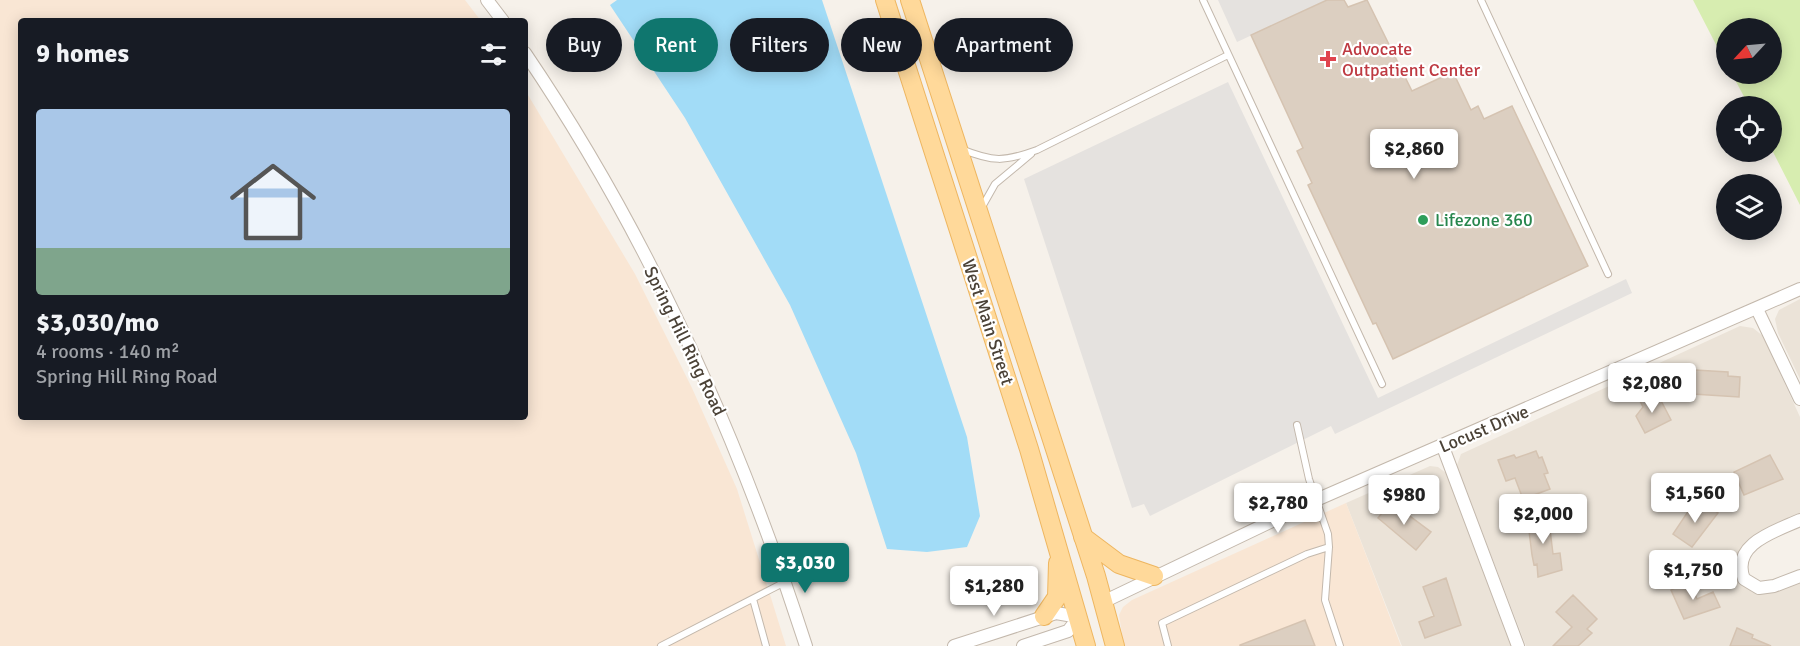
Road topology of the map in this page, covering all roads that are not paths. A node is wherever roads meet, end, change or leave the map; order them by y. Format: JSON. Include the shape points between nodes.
{"nodes":[{"id":1,"x":488,"y":0,"type":"edge"},
{"id":2,"x":885,"y":0,"type":"edge"},
{"id":3,"x":910,"y":0,"type":"edge"},
{"id":4,"x":1203,"y":0,"type":"edge"},
{"id":5,"x":1481,"y":0,"type":"edge"},
{"id":6,"x":501,"y":18,"type":"edge"},
{"id":7,"x":1228,"y":55,"type":"junction"},
{"id":8,"x":528,"y":58,"type":"edge"},
{"id":9,"x":958,"y":147,"type":"junction"},
{"id":10,"x":1037,"y":150,"type":"junction"},
{"id":11,"x":981,"y":219,"type":"junction"},
{"id":12,"x":1608,"y":274,"type":"dead end"},
{"id":13,"x":1800,"y":289,"type":"edge"},
{"id":14,"x":1757,"y":309,"type":"junction"},
{"id":15,"x":1382,"y":384,"type":"dead end"},
{"id":16,"x":1800,"y":399,"type":"edge"},
{"id":17,"x":1297,"y":425,"type":"dead end"},
{"id":18,"x":1443,"y":447,"type":"junction"},
{"id":19,"x":1316,"y":500,"type":"junction"},
{"id":20,"x":1800,"y":520,"type":"edge"},
{"id":21,"x":1083,"y":537,"type":"junction"},
{"id":22,"x":1059,"y":546,"type":"junction"},
{"id":23,"x":1329,"y":547,"type":"junction"},
{"id":24,"x":1154,"y":576,"type":"junction"},
{"id":25,"x":1800,"y":576,"type":"edge"},
{"id":26,"x":785,"y":582,"type":"junction"},
{"id":27,"x":753,"y":599,"type":"junction"},
{"id":28,"x":1103,"y":602,"type":"junction"},
{"id":29,"x":1044,"y":616,"type":"junction"},
{"id":30,"x":1079,"y":617,"type":"junction"},
{"id":31,"x":661,"y":646,"type":"edge"},
{"id":32,"x":766,"y":646,"type":"edge"},
{"id":33,"x":806,"y":646,"type":"edge"},
{"id":34,"x":954,"y":646,"type":"edge"},
{"id":35,"x":1023,"y":646,"type":"edge"},
{"id":36,"x":1086,"y":646,"type":"edge"},
{"id":37,"x":1115,"y":646,"type":"edge"},
{"id":38,"x":1168,"y":646,"type":"edge"},
{"id":39,"x":1340,"y":646,"type":"edge"},
{"id":40,"x":1518,"y":646,"type":"edge"}],
"edges":[{"from":1,"to":6,"type":"street"},
{"from":2,"to":22,"type":"main road","name":"West Main Street"},
{"from":3,"to":9,"type":"main road","name":"West Main Street"},
{"from":4,"to":7,"type":"lane"},
{"from":5,"to":12,"type":"lane"},
{"from":7,"to":10,"type":"lane"},
{"from":7,"to":15,"type":"lane"},
{"from":8,"to":26,"type":"street","name":"Spring Hill Ring Road","via":[[616,203],[678,324],[737,454]]},
{"from":9,"to":10,"type":"lane","via":[[991,160],[1014,159]]},
{"from":9,"to":11,"type":"main road","name":"West Main Street"},
{"from":10,"to":11,"type":"lane","via":[[995,184],[983,205]]},
{"from":11,"to":21,"type":"main road","name":"West Main Street"},
{"from":13,"to":14,"type":"street","name":"Locust Drive"},
{"from":14,"to":16,"type":"street"},
{"from":14,"to":18,"type":"street","name":"Locust Drive"},
{"from":17,"to":19,"type":"lane"},
{"from":18,"to":19,"type":"street","name":"Locust Drive"},
{"from":18,"to":40,"type":"street"},
{"from":19,"to":23,"type":"lane"},
{"from":19,"to":24,"type":"street","name":"Locust Drive"},
{"from":20,"to":25,"type":"street","via":[[1753,543],[1745,550],[1741,565],[1744,579],[1759,588]]},
{"from":21,"to":24,"type":"main road","via":[[1119,564]]},
{"from":21,"to":28,"type":"main road","name":"West Main Street"},
{"from":22,"to":29,"type":"main road","via":[[1057,597]]},
{"from":22,"to":30,"type":"main road","name":"West Main Street"},
{"from":23,"to":38,"type":"lane","via":[[1162,624]]},
{"from":23,"to":39,"type":"lane","via":[[1325,600]]},
{"from":24,"to":28,"type":"street","name":"Locust Drive"},
{"from":26,"to":27,"type":"lane"},
{"from":26,"to":33,"type":"street","name":"Spring Hill Ring Road"},
{"from":27,"to":31,"type":"lane"},
{"from":27,"to":32,"type":"lane"},
{"from":28,"to":30,"type":"main road"},
{"from":28,"to":37,"type":"main road","name":"West Main Street"},
{"from":29,"to":30,"type":"street","via":[[1056,613]]},
{"from":29,"to":34,"type":"street"},
{"from":30,"to":35,"type":"street","via":[[1068,631]]},
{"from":30,"to":36,"type":"main road","name":"West Main Street"}]}
